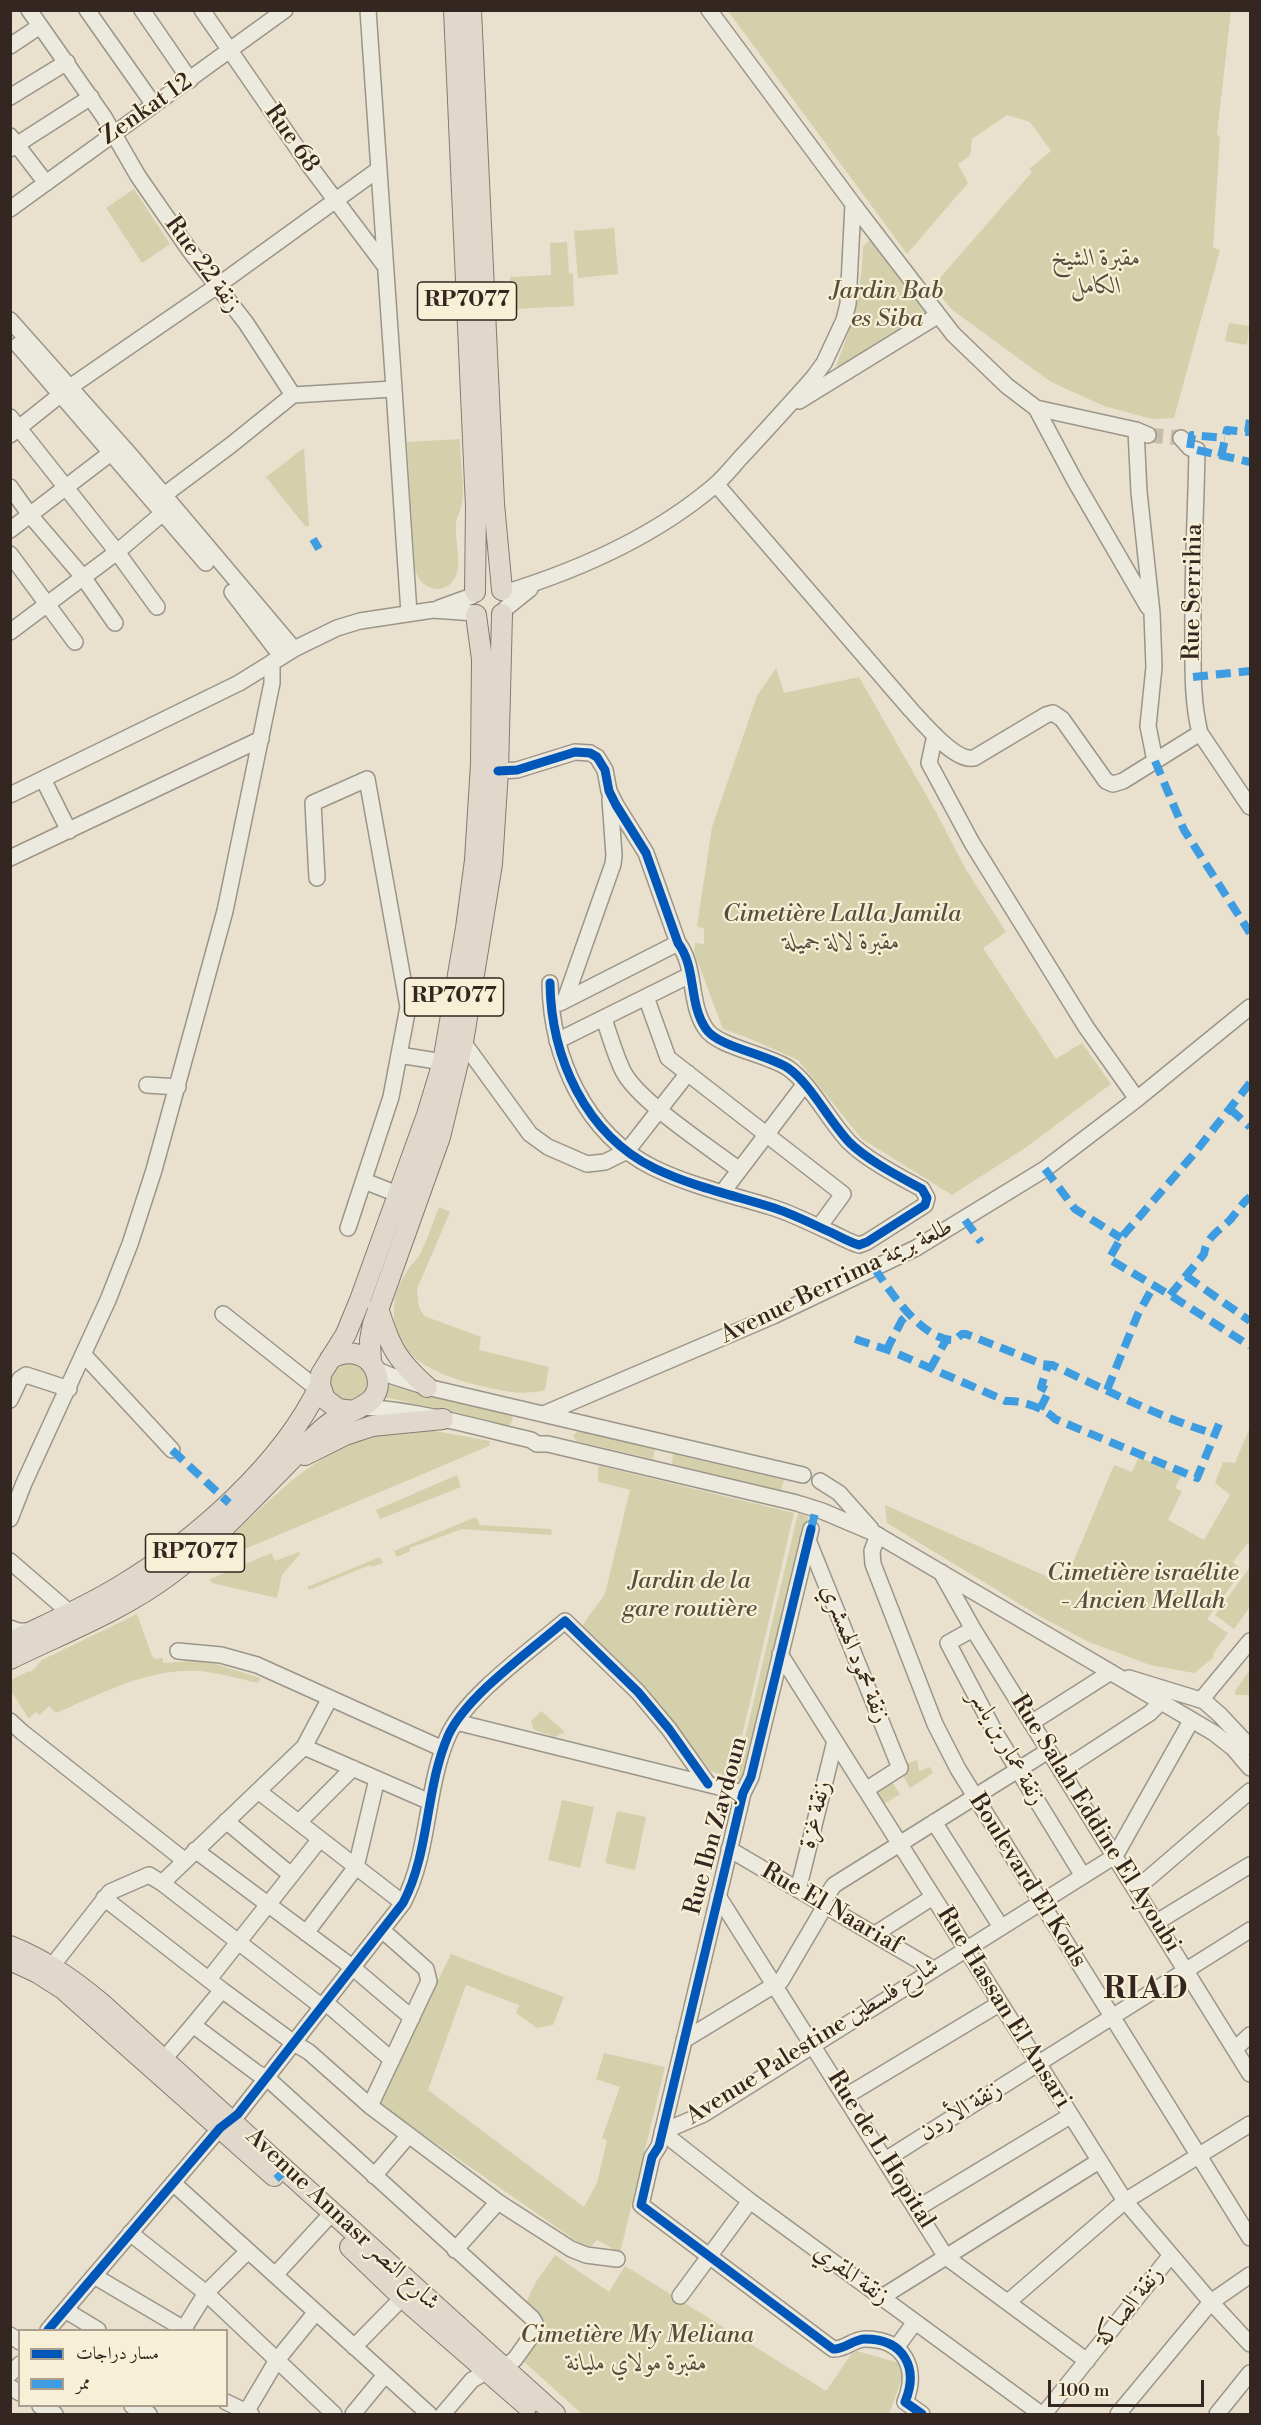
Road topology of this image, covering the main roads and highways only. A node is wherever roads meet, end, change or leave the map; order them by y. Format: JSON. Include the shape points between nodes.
{"nodes":[{"id":1,"x":454,"y":10,"type":"edge"},
{"id":2,"x":471,"y":10,"type":"edge"},
{"id":3,"x":503,"y":602,"type":"junction"},
{"id":4,"x":475,"y":604,"type":"junction"},
{"id":5,"x":378,"y":1308,"type":"junction"},
{"id":6,"x":330,"y":1359,"type":"junction"},
{"id":7,"x":373,"y":1366,"type":"junction"},
{"id":8,"x":320,"y":1385,"type":"junction"},
{"id":9,"x":427,"y":1387,"type":"road end"},
{"id":10,"x":358,"y":1409,"type":"junction"},
{"id":11,"x":443,"y":1419,"type":"road end"},
{"id":12,"x":287,"y":1465,"type":"junction"},
{"id":13,"x":10,"y":1641,"type":"edge"},
{"id":14,"x":10,"y":1659,"type":"edge"},
{"id":15,"x":10,"y":1946,"type":"edge"},
{"id":16,"x":10,"y":1960,"type":"edge"},
{"id":17,"x":225,"y":2123,"type":"junction"},
{"id":18,"x":494,"y":2370,"type":"junction"},
{"id":19,"x":536,"y":2415,"type":"edge"},
{"id":20,"x":555,"y":2415,"type":"edge"}],
"edges":[{"from":1,"to":4,"type":"main road","number":"RP7077","via":[[476,507]]},
{"from":2,"to":3,"type":"main road","number":"RP7077","via":[[494,504]]},
{"from":3,"to":4,"type":"main road","via":[[498,618],[486,620]]},
{"from":3,"to":4,"type":"main road","via":[[491,585],[479,587]]},
{"from":3,"to":5,"type":"main road","number":"RP7077","via":[[492,864],[463,1042],[440,1137]]},
{"from":4,"to":6,"type":"main road","number":"RP7077","via":[[482,659],[479,817],[466,928],[442,1062],[400,1195],[346,1334]]},
{"from":5,"to":7,"type":"main road","number":"RP7077","via":[[370,1340]]},
{"from":5,"to":9,"type":"main road","via":[[394,1353]]},
{"from":6,"to":7,"type":"main road","via":[[350,1353],[362,1356]]},
{"from":6,"to":8,"type":"main road","number":"RP7077","via":[[322,1369]]},
{"from":7,"to":10,"type":"main road","number":"RP7077","via":[[377,1388],[372,1400]]},
{"from":8,"to":10,"type":"main road","via":[[331,1405]]},
{"from":8,"to":13,"type":"main road","number":"RP7077","via":[[299,1420],[229,1503],[156,1563],[119,1587]]},
{"from":10,"to":12,"type":"main road","number":"RP7077","via":[[333,1421]]},
{"from":11,"to":12,"type":"main road","via":[[372,1426],[345,1435]]},
{"from":12,"to":14,"type":"main road","number":"RP7077","via":[[233,1520],[169,1575]]},
{"from":15,"to":17,"type":"main road","name":"Avenue Annasr شارع النصر","via":[[52,1966],[101,2002],[164,2059]]},
{"from":16,"to":17,"type":"main road","name":"Avenue Annasr شارع النصر","via":[[63,1989]]},
{"from":17,"to":18,"type":"main road","name":"Avenue Annasr شارع النصر"},
{"from":18,"to":19,"type":"main road","name":"Avenue Annasr شارع النصر"},
{"from":18,"to":20,"type":"main road","name":"Avenue Annasr شارع النصر"}]}
